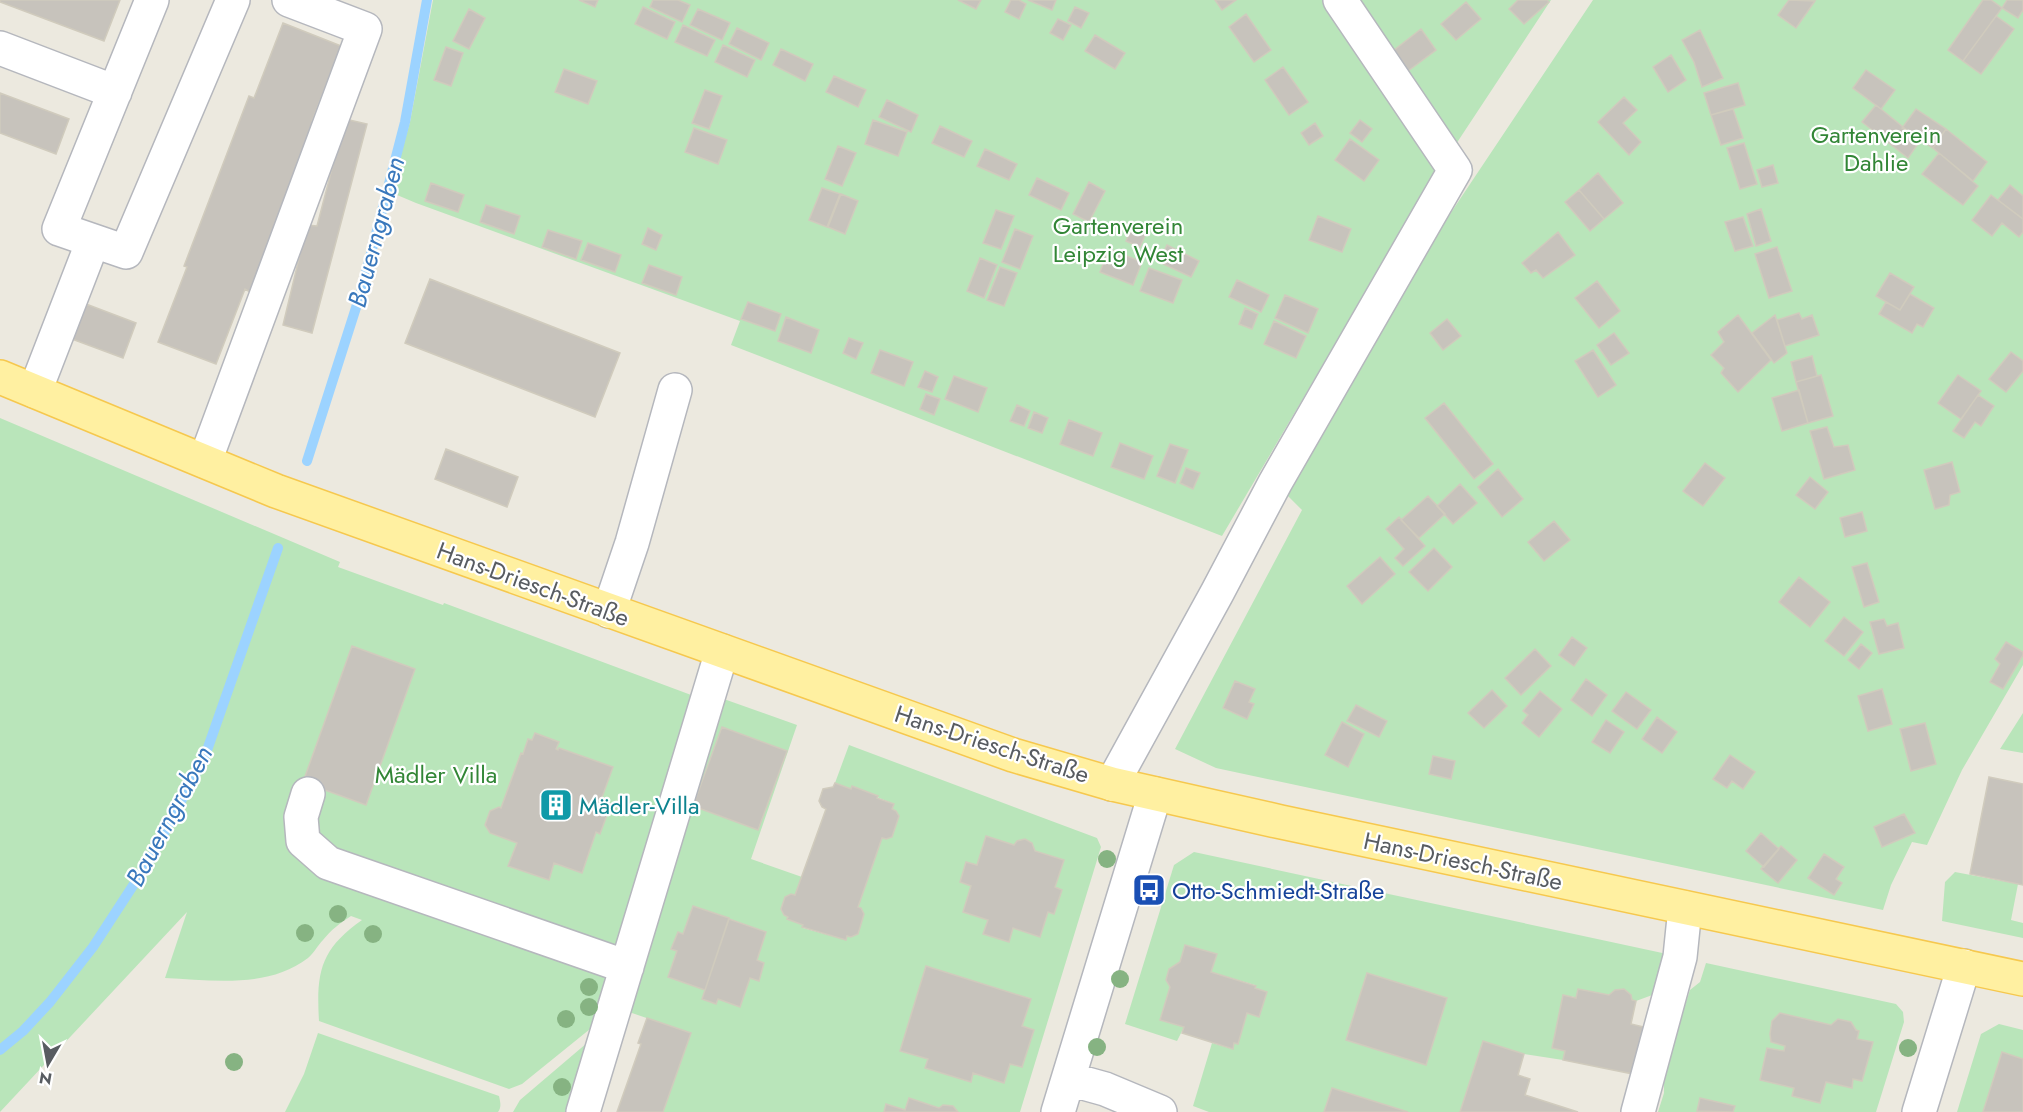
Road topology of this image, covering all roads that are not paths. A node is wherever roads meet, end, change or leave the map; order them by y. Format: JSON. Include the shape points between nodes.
{"nodes":[{"id":1,"x":153,"y":0,"type":"edge"},
{"id":2,"x":233,"y":0,"type":"edge"},
{"id":3,"x":289,"y":0,"type":"edge"},
{"id":4,"x":1340,"y":0,"type":"edge"},
{"id":5,"x":0,"y":48,"type":"edge"},
{"id":6,"x":115,"y":92,"type":"junction"},
{"id":7,"x":93,"y":241,"type":"junction"},
{"id":8,"x":0,"y":377,"type":"edge"},
{"id":9,"x":675,"y":390,"type":"dead end"},
{"id":10,"x":35,"y":391,"type":"junction"},
{"id":11,"x":205,"y":461,"type":"junction"},
{"id":12,"x":609,"y":611,"type":"junction"},
{"id":13,"x":722,"y":651,"type":"junction"},
{"id":14,"x":1112,"y":784,"type":"junction"},
{"id":15,"x":308,"y":794,"type":"dead end"},
{"id":16,"x":1155,"y":794,"type":"junction"},
{"id":17,"x":1685,"y":908,"type":"junction"},
{"id":18,"x":1964,"y":966,"type":"junction"},
{"id":19,"x":627,"y":967,"type":"junction"},
{"id":20,"x":2023,"y":979,"type":"edge"},
{"id":21,"x":1069,"y":1079,"type":"junction"},
{"id":22,"x":583,"y":1112,"type":"edge"},
{"id":23,"x":1058,"y":1112,"type":"edge"},
{"id":24,"x":1160,"y":1112,"type":"edge"},
{"id":25,"x":1638,"y":1112,"type":"edge"},
{"id":26,"x":1919,"y":1112,"type":"edge"}],
"edges":[{"from":1,"to":6,"type":"street"},
{"from":2,"to":7,"type":"street","via":[[126,252]]},
{"from":3,"to":11,"type":"street","via":[[365,29]]},
{"from":4,"to":14,"type":"street","via":[[1455,170],[1275,483]]},
{"from":5,"to":6,"type":"street"},
{"from":6,"to":7,"type":"street","via":[[59,229]]},
{"from":7,"to":10,"type":"street"},
{"from":8,"to":10,"type":"main road","name":"Hans-Driesch-Straße"},
{"from":9,"to":12,"type":"street"},
{"from":10,"to":11,"type":"main road","name":"Hans-Driesch-Straße"},
{"from":11,"to":12,"type":"main road","name":"Hans-Driesch-Straße","via":[[276,491]]},
{"from":12,"to":13,"type":"main road","name":"Hans-Driesch-Straße"},
{"from":13,"to":14,"type":"main road","name":"Hans-Driesch-Straße","via":[[1013,755]]},
{"from":13,"to":19,"type":"street"},
{"from":14,"to":16,"type":"main road","name":"Hans-Driesch-Straße"},
{"from":15,"to":19,"type":"street","via":[[301,817],[303,841],[328,863]]},
{"from":16,"to":17,"type":"main road","name":"Hans-Driesch-Straße"},
{"from":16,"to":21,"type":"street"},
{"from":17,"to":18,"type":"main road","name":"Hans-Driesch-Straße"},
{"from":17,"to":25,"type":"street","via":[[1680,957]]},
{"from":18,"to":20,"type":"main road","name":"Hans-Driesch-Straße"},
{"from":18,"to":26,"type":"street"},
{"from":19,"to":22,"type":"street"},
{"from":21,"to":23,"type":"street"},
{"from":21,"to":24,"type":"street"}]}
